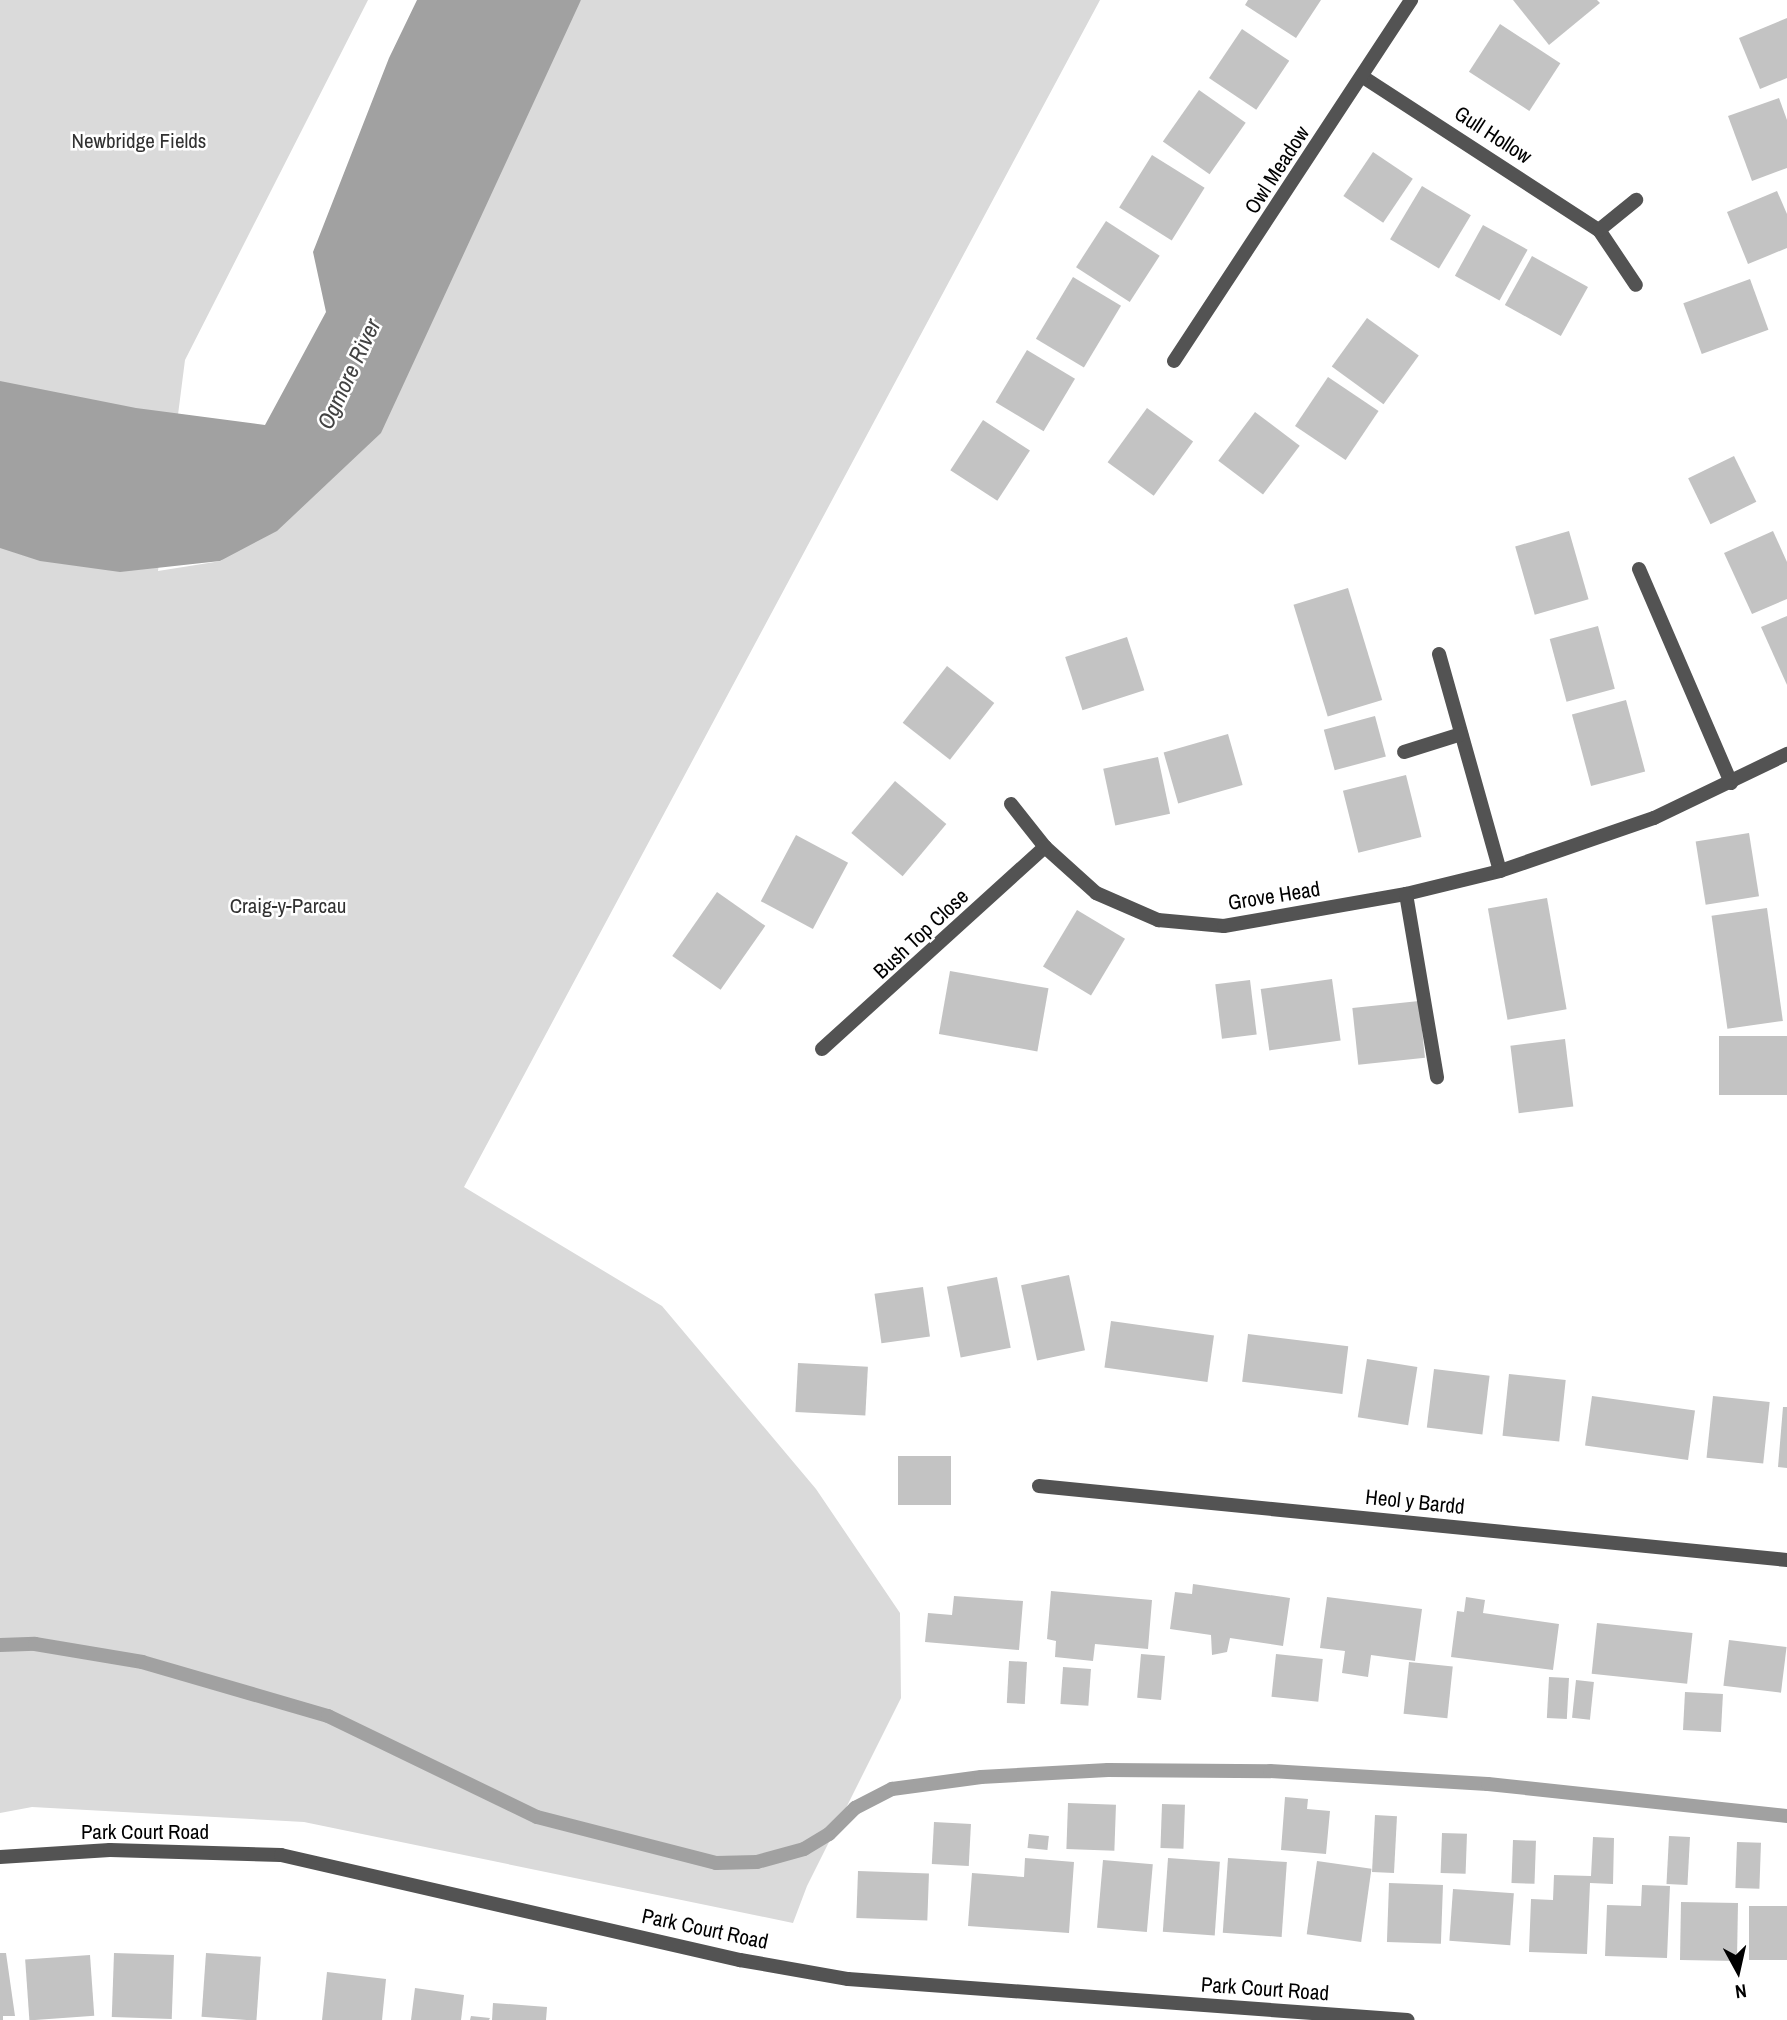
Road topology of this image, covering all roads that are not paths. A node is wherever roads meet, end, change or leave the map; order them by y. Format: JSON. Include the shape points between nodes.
{"nodes":[{"id":1,"x":1411,"y":0,"type":"edge"},
{"id":2,"x":1363,"y":77,"type":"junction"},
{"id":3,"x":1636,"y":200,"type":"dead end"},
{"id":4,"x":1599,"y":230,"type":"junction"},
{"id":5,"x":1636,"y":285,"type":"dead end"},
{"id":6,"x":1174,"y":361,"type":"dead end"},
{"id":7,"x":1639,"y":569,"type":"dead end"},
{"id":8,"x":1439,"y":654,"type":"dead end"},
{"id":9,"x":1461,"y":734,"type":"junction"},
{"id":10,"x":1404,"y":752,"type":"dead end"},
{"id":11,"x":1786,"y":756,"type":"edge"},
{"id":12,"x":1731,"y":783,"type":"junction"},
{"id":13,"x":1011,"y":804,"type":"dead end"},
{"id":14,"x":1045,"y":847,"type":"junction"},
{"id":15,"x":1500,"y":871,"type":"junction"},
{"id":16,"x":1406,"y":894,"type":"junction"},
{"id":17,"x":822,"y":1049,"type":"dead end"},
{"id":18,"x":1437,"y":1077,"type":"dead end"},
{"id":19,"x":1039,"y":1486,"type":"dead end"},
{"id":20,"x":1787,"y":1560,"type":"edge"},
{"id":21,"x":0,"y":1857,"type":"edge"},
{"id":22,"x":1408,"y":2020,"type":"edge"}],
"edges":[{"from":1,"to":2,"type":"street","name":"Owl Meadow"},
{"from":2,"to":4,"type":"street","name":"Gull Hollow"},
{"from":2,"to":6,"type":"street","name":"Owl Meadow"},
{"from":3,"to":4,"type":"street"},
{"from":4,"to":5,"type":"street","name":"Gull Hollow"},
{"from":7,"to":12,"type":"street"},
{"from":8,"to":9,"type":"street"},
{"from":9,"to":10,"type":"street"},
{"from":9,"to":15,"type":"street"},
{"from":11,"to":12,"type":"street","name":"Grove Head"},
{"from":12,"to":15,"type":"street","name":"Grove Head","via":[[1654,818]]},
{"from":13,"to":14,"type":"street","name":"Grove Head"},
{"from":14,"to":16,"type":"street","name":"Grove Head","via":[[1096,893],[1158,920],[1224,926]]},
{"from":14,"to":17,"type":"street","name":"Bush Top Close"},
{"from":15,"to":16,"type":"street","name":"Grove Head"},
{"from":16,"to":18,"type":"street"},
{"from":19,"to":20,"type":"street","name":"Heol y Bardd"},
{"from":21,"to":22,"type":"street","name":"Park Court Road","via":[[110,1850],[281,1854],[740,1960],[848,1979]]}]}
